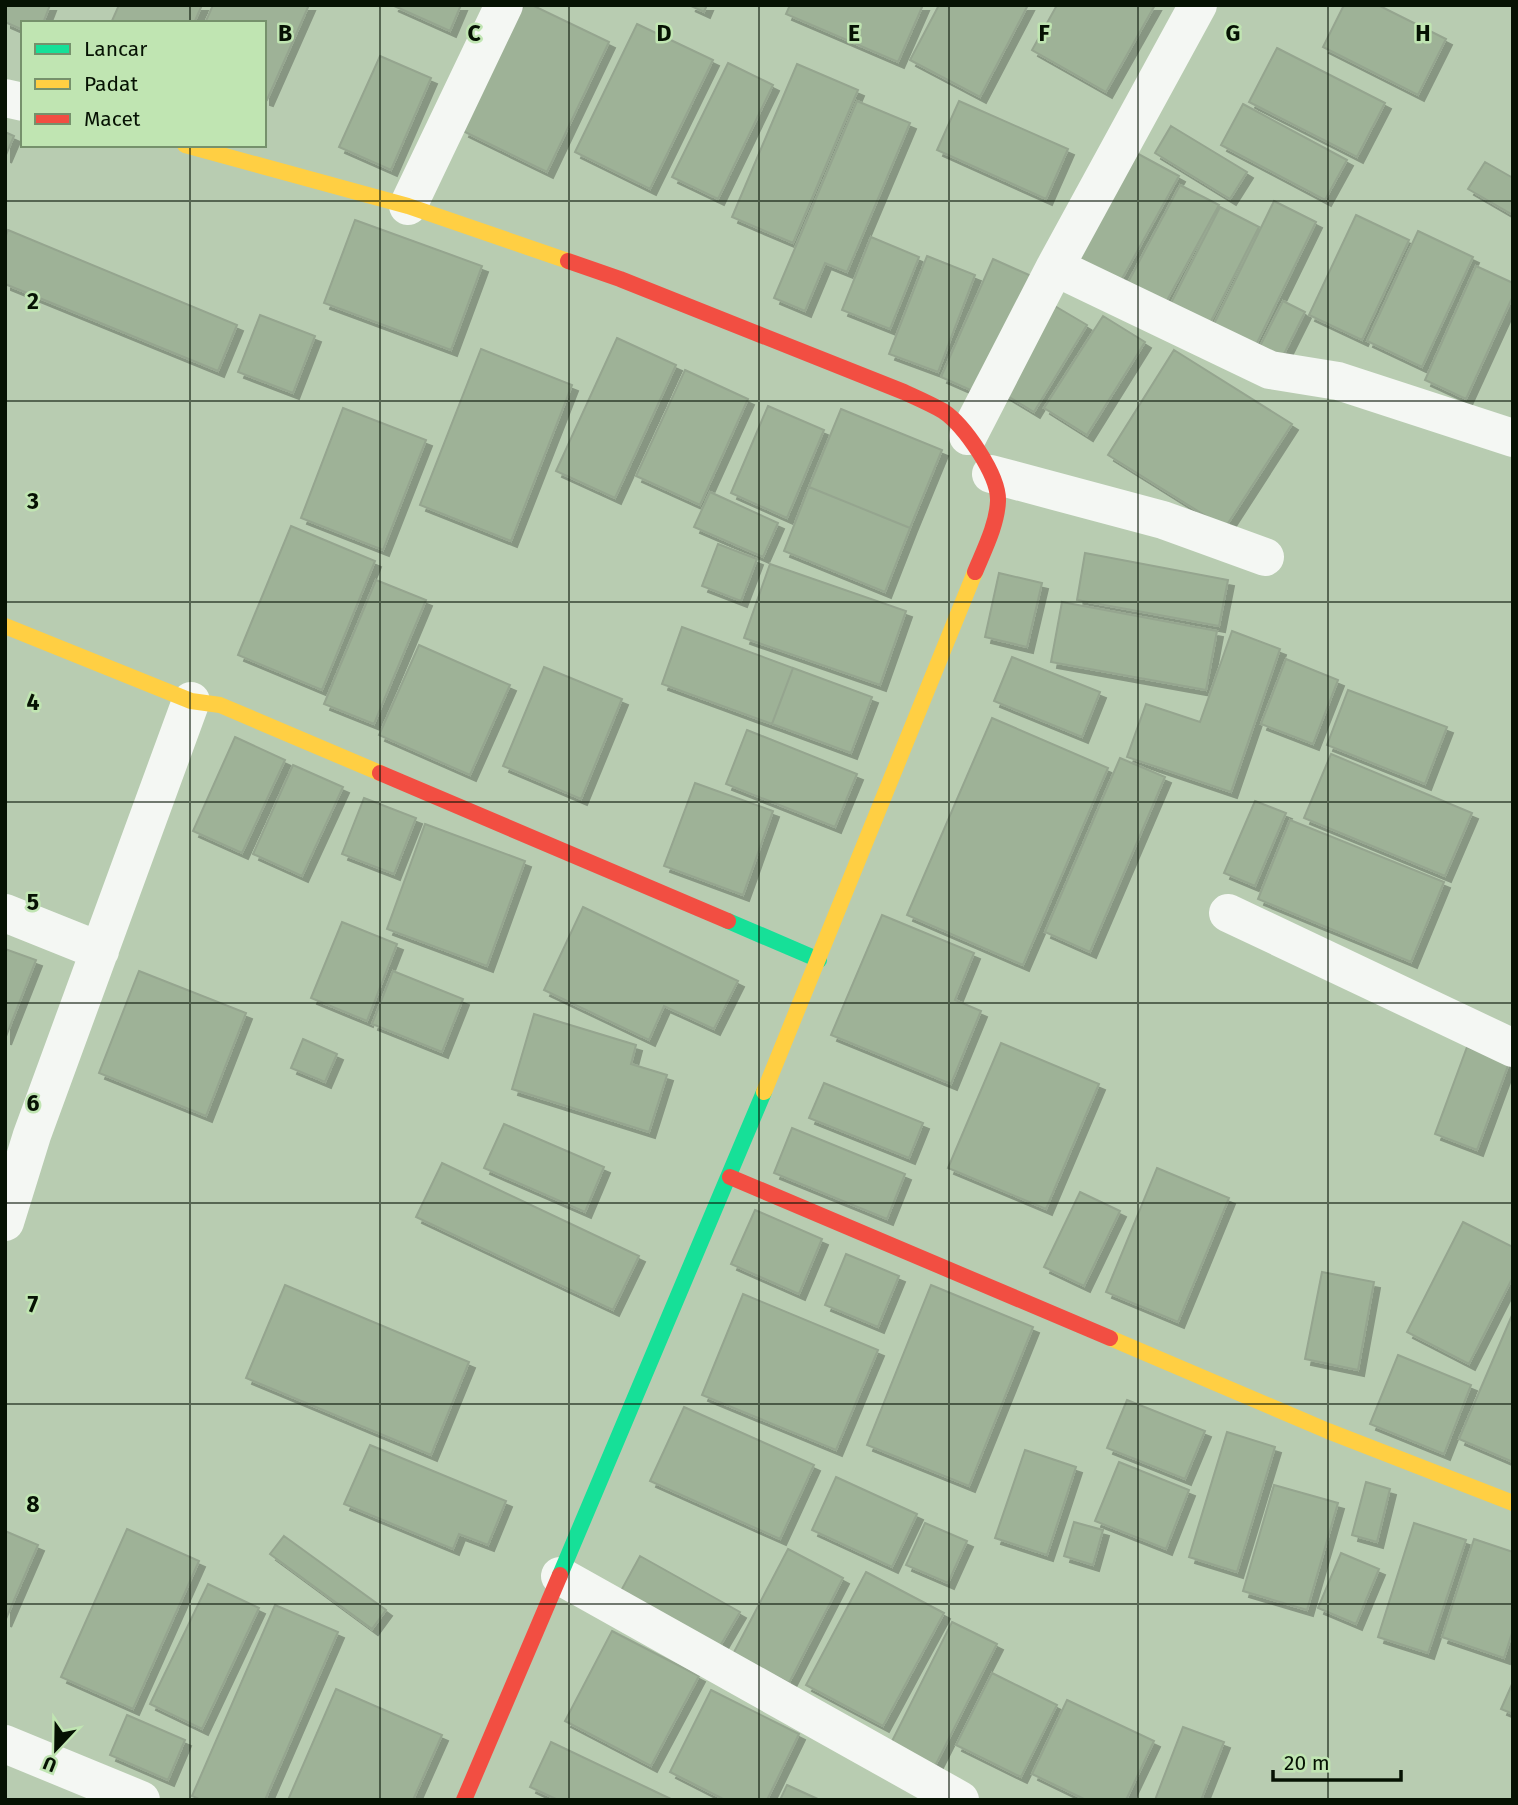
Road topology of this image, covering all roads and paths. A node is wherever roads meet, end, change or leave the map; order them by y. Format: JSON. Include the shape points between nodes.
{"nodes":[{"id":1,"x":505,"y":5,"type":"edge"},
{"id":2,"x":1198,"y":5,"type":"edge"},
{"id":3,"x":192,"y":147,"type":"edge"},
{"id":4,"x":408,"y":206,"type":"junction"},
{"id":5,"x":1055,"y":267,"type":"junction"},
{"id":6,"x":968,"y":436,"type":"junction"},
{"id":7,"x":1513,"y":438,"type":"edge"},
{"id":8,"x":991,"y":474,"type":"junction"},
{"id":9,"x":1265,"y":557,"type":"dead end"},
{"id":10,"x":5,"y":626,"type":"edge"},
{"id":11,"x":191,"y":701,"type":"junction"},
{"id":12,"x":5,"y":913,"type":"edge"},
{"id":13,"x":1228,"y":913,"type":"dead end"},
{"id":14,"x":100,"y":951,"type":"junction"},
{"id":15,"x":820,"y":960,"type":"junction"},
{"id":16,"x":1513,"y":1048,"type":"edge"},
{"id":17,"x":730,"y":1177,"type":"junction"},
{"id":18,"x":5,"y":1222,"type":"edge"},
{"id":19,"x":1513,"y":1503,"type":"edge"},
{"id":20,"x":560,"y":1576,"type":"junction"},
{"id":21,"x":5,"y":1744,"type":"edge"},
{"id":22,"x":141,"y":1800,"type":"edge"},
{"id":23,"x":464,"y":1800,"type":"edge"},
{"id":24,"x":960,"y":1800,"type":"edge"}],
"edges":[{"from":1,"to":4,"type":"street"},
{"from":2,"to":5,"type":"street"},
{"from":3,"to":4,"type":"street"},
{"from":4,"to":6,"type":"street","via":[[620,279],[904,393],[944,412]]},
{"from":5,"to":6,"type":"street"},
{"from":5,"to":7,"type":"street","via":[[1269,370],[1338,381]]},
{"from":6,"to":8,"type":"street"},
{"from":8,"to":9,"type":"street","via":[[1163,520]]},
{"from":8,"to":15,"type":"street","via":[[998,499],[990,536]]},
{"from":10,"to":11,"type":"street"},
{"from":11,"to":14,"type":"street"},
{"from":11,"to":15,"type":"street","via":[[220,705]]},
{"from":12,"to":14,"type":"street"},
{"from":13,"to":16,"type":"street"},
{"from":14,"to":18,"type":"street"},
{"from":15,"to":17,"type":"street"},
{"from":17,"to":19,"type":"street","via":[[1328,1431]]},
{"from":17,"to":20,"type":"street"},
{"from":20,"to":23,"type":"street"},
{"from":20,"to":24,"type":"street"},
{"from":21,"to":22,"type":"street"}]}
